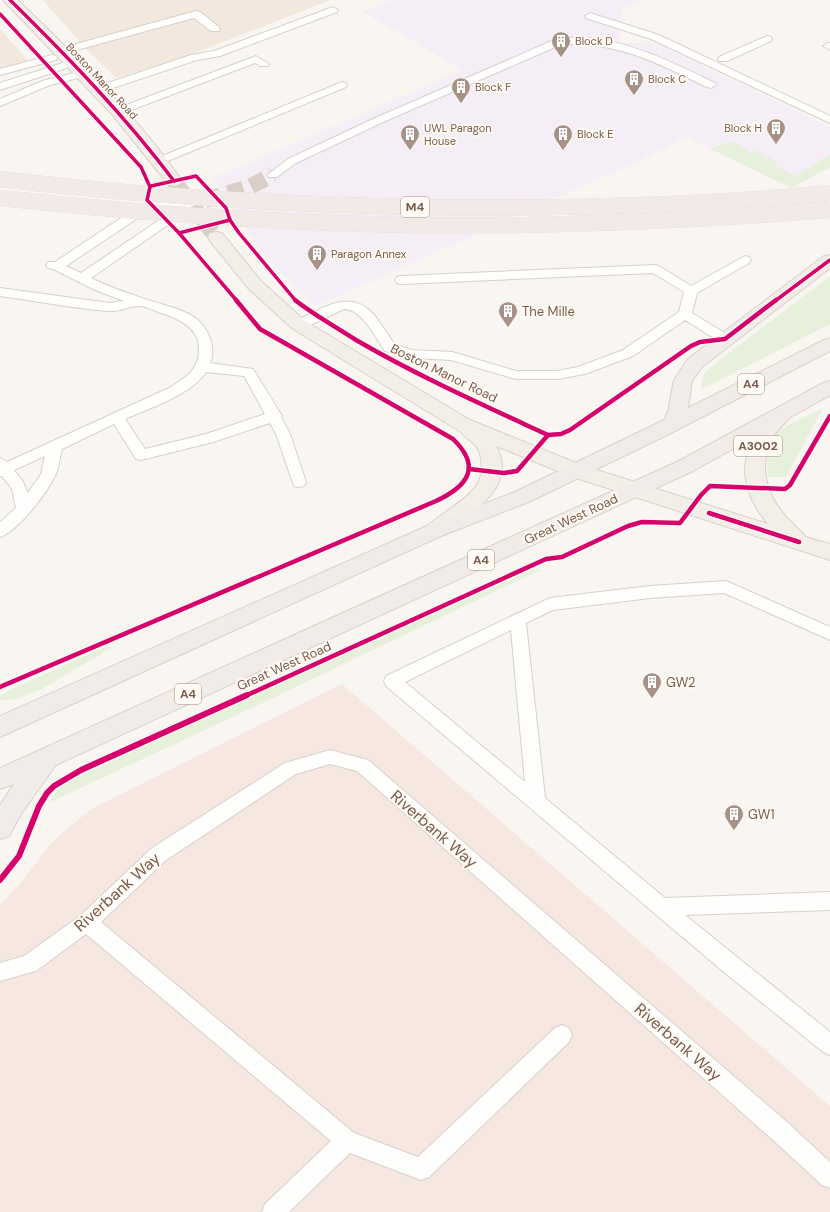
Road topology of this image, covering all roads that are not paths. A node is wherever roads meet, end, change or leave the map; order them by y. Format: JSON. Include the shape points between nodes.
{"nodes":[{"id":1,"x":10,"y":0,"type":"edge"},
{"id":2,"x":333,"y":10,"type":"dead end"},
{"id":3,"x":590,"y":16,"type":"dead end"},
{"id":4,"x":215,"y":29,"type":"dead end"},
{"id":5,"x":767,"y":39,"type":"dead end"},
{"id":6,"x":723,"y":59,"type":"dead end"},
{"id":7,"x":70,"y":61,"type":"junction"},
{"id":8,"x":264,"y":64,"type":"dead end"},
{"id":9,"x":703,"y":67,"type":"dead end"},
{"id":10,"x":0,"y":72,"type":"edge"},
{"id":11,"x":686,"y":73,"type":"junction"},
{"id":12,"x":342,"y":85,"type":"dead end"},
{"id":13,"x":711,"y":85,"type":"dead end"},
{"id":14,"x":0,"y":87,"type":"edge"},
{"id":15,"x":97,"y":90,"type":"junction"},
{"id":16,"x":0,"y":103,"type":"edge"},
{"id":17,"x":117,"y":112,"type":"junction"},
{"id":18,"x":830,"y":120,"type":"edge"},
{"id":19,"x":159,"y":161,"type":"junction"},
{"id":20,"x":273,"y":176,"type":"tunnel mouth"},
{"id":21,"x":0,"y":179,"type":"edge"},
{"id":22,"x":174,"y":181,"type":"tunnel mouth"},
{"id":23,"x":830,"y":193,"type":"edge"},
{"id":24,"x":0,"y":198,"type":"edge"},
{"id":25,"x":830,"y":210,"type":"edge"},
{"id":26,"x":216,"y":237,"type":"tunnel mouth"},
{"id":27,"x":745,"y":260,"type":"dead end"},
{"id":28,"x":830,"y":260,"type":"edge"},
{"id":29,"x":83,"y":278,"type":"junction"},
{"id":30,"x":401,"y":280,"type":"dead end"},
{"id":31,"x":691,"y":291,"type":"junction"},
{"id":32,"x":0,"y":292,"type":"edge"},
{"id":33,"x":143,"y":303,"type":"junction"},
{"id":34,"x":685,"y":314,"type":"junction"},
{"id":35,"x":299,"y":325,"type":"junction"},
{"id":36,"x":725,"y":339,"type":"junction"},
{"id":37,"x":830,"y":344,"type":"edge"},
{"id":38,"x":203,"y":367,"type":"junction"},
{"id":39,"x":830,"y":387,"type":"edge"},
{"id":40,"x":784,"y":412,"type":"junction"},
{"id":41,"x":275,"y":416,"type":"junction"},
{"id":42,"x":117,"y":418,"type":"junction"},
{"id":43,"x":672,"y":424,"type":"junction"},
{"id":44,"x":463,"y":425,"type":"junction"},
{"id":45,"x":54,"y":446,"type":"junction"},
{"id":46,"x":2,"y":468,"type":"edge"},
{"id":47,"x":577,"y":471,"type":"junction"},
{"id":48,"x":299,"y":482,"type":"dead end"},
{"id":49,"x":635,"y":490,"type":"junction"},
{"id":50,"x":24,"y":510,"type":"junction"},
{"id":51,"x":0,"y":531,"type":"edge"},
{"id":52,"x":434,"y":531,"type":"junction"},
{"id":53,"x":799,"y":542,"type":"junction"},
{"id":54,"x":830,"y":552,"type":"edge"},
{"id":55,"x":518,"y":620,"type":"junction"},
{"id":56,"x":830,"y":634,"type":"edge"},
{"id":57,"x":0,"y":727,"type":"edge"},
{"id":58,"x":48,"y":758,"type":"junction"},
{"id":59,"x":0,"y":779,"type":"edge"},
{"id":60,"x":536,"y":802,"type":"junction"},
{"id":61,"x":0,"y":828,"type":"edge"},
{"id":62,"x":830,"y":901,"type":"edge"},
{"id":63,"x":661,"y":906,"type":"junction"},
{"id":64,"x":87,"y":922,"type":"junction"},
{"id":65,"x":0,"y":972,"type":"edge"},
{"id":66,"x":562,"y":1035,"type":"dead end"},
{"id":67,"x":830,"y":1044,"type":"edge"},
{"id":68,"x":346,"y":1141,"type":"junction"},
{"id":69,"x":830,"y":1177,"type":"edge"},
{"id":70,"x":273,"y":1212,"type":"edge"}],
"edges":[{"from":1,"to":7,"type":"main road","name":"Boston Manor Road"},
{"from":2,"to":15,"type":"lane","via":[[216,54],[195,57]]},
{"from":3,"to":18,"type":"lane","via":[[655,37]]},
{"from":4,"to":7,"type":"lane","via":[[196,14]]},
{"from":5,"to":6,"type":"lane"},
{"from":7,"to":10,"type":"lane"},
{"from":7,"to":14,"type":"lane"},
{"from":7,"to":15,"type":"main road","name":"Boston Manor Road"},
{"from":7,"to":16,"type":"lane","via":[[46,83]]},
{"from":8,"to":17,"type":"lane","via":[[256,59]]},
{"from":9,"to":11,"type":"lane"},
{"from":11,"to":13,"type":"lane"},
{"from":11,"to":20,"type":"lane","via":[[649,55],[624,48],[582,40],[558,42],[292,160]]},
{"from":12,"to":19,"type":"lane"},
{"from":15,"to":17,"type":"main road","name":"Boston Manor Road"},
{"from":17,"to":19,"type":"main road","name":"Boston Manor Road"},
{"from":19,"to":22,"type":"main road","name":"Boston Manor Road"},
{"from":21,"to":23,"type":"highway","number":"M4","bridge":true,"via":[[168,196],[412,207],[523,208],[695,203]]},
{"from":24,"to":25,"type":"highway","number":"M4","bridge":true,"via":[[164,214],[397,225],[595,224]]},
{"from":26,"to":35,"type":"main road","number":"A3002","via":[[255,285]]},
{"from":27,"to":31,"type":"lane"},
{"from":28,"to":36,"type":"highway"},
{"from":29,"to":29,"type":"lane","via":[[54,265],[137,212],[153,206],[190,203]]},
{"from":29,"to":33,"type":"lane","via":[[105,290]]},
{"from":30,"to":31,"type":"lane","via":[[656,269]]},
{"from":31,"to":34,"type":"lane"},
{"from":32,"to":33,"type":"lane","via":[[110,307]]},
{"from":33,"to":38,"type":"lane","via":[[176,314],[193,323],[203,336],[206,347],[206,362]]},
{"from":34,"to":35,"type":"lane","via":[[628,353],[580,371],[557,375],[516,375],[452,356],[412,354],[390,348],[368,316],[351,304],[342,304]]},
{"from":34,"to":36,"type":"lane"},
{"from":35,"to":44,"type":"main road","number":"A3002"},
{"from":36,"to":43,"type":"highway","via":[[694,363],[688,371]]},
{"from":37,"to":43,"type":"highway","number":"A4"},
{"from":38,"to":41,"type":"lane","via":[[248,372]]},
{"from":38,"to":42,"type":"lane","via":[[186,384],[166,396]]},
{"from":39,"to":40,"type":"highway","name":"Great West Road","number":"A4"},
{"from":40,"to":49,"type":"highway","name":"Great West Road","number":"A4","via":[[686,466]]},
{"from":40,"to":53,"type":"main road","number":"A3002","via":[[768,429],[758,445],[754,476],[757,488],[770,511]]},
{"from":41,"to":42,"type":"lane","via":[[179,447],[141,455]]},
{"from":41,"to":48,"type":"lane","via":[[284,434]]},
{"from":42,"to":45,"type":"lane"},
{"from":43,"to":47,"type":"highway","number":"A4"},
{"from":44,"to":47,"type":"main road","number":"A3002"},
{"from":44,"to":52,"type":"main road","number":"A3002","via":[[485,444],[491,471],[487,486],[481,495]]},
{"from":45,"to":46,"type":"lane"},
{"from":45,"to":50,"type":"lane","via":[[48,475]]},
{"from":46,"to":50,"type":"lane","via":[[14,478],[22,494]]},
{"from":47,"to":49,"type":"main road","number":"A3002"},
{"from":47,"to":52,"type":"highway","number":"A4","via":[[524,496]]},
{"from":49,"to":53,"type":"main road","number":"A3002"},
{"from":49,"to":58,"type":"highway","name":"Great West Road","number":"A4"},
{"from":50,"to":51,"type":"lane"},
{"from":52,"to":57,"type":"highway","number":"A4"},
{"from":53,"to":54,"type":"main road","number":"A3002"},
{"from":55,"to":56,"type":"lane","via":[[550,604],[650,592],[726,587]]},
{"from":55,"to":60,"type":"lane"},
{"from":55,"to":60,"type":"lane","via":[[392,681]]},
{"from":58,"to":59,"type":"highway","name":"Great West Road","number":"A4"},
{"from":58,"to":61,"type":"highway","via":[[21,792]]},
{"from":60,"to":63,"type":"lane"},
{"from":62,"to":63,"type":"lane"},
{"from":63,"to":67,"type":"lane"},
{"from":64,"to":65,"type":"lane","name":"Riverbank Way","via":[[29,964]]},
{"from":64,"to":68,"type":"lane"},
{"from":64,"to":69,"type":"lane","name":"Riverbank Way","via":[[159,854],[291,768],[330,757],[362,765],[780,1130]]},
{"from":66,"to":68,"type":"lane","via":[[421,1169]]},
{"from":68,"to":70,"type":"lane"}]}
